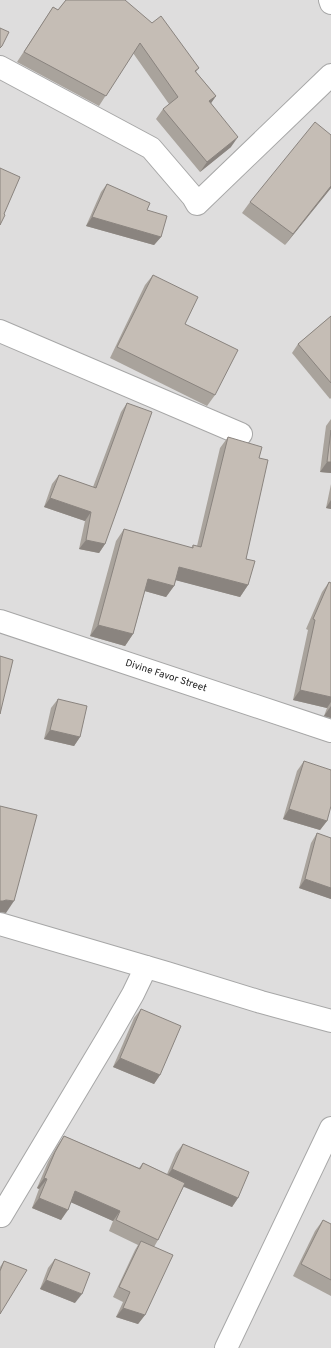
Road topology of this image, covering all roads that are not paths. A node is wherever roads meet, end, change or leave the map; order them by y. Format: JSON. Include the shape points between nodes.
{"nodes":[{"id":1,"x":330,"y":0,"type":"edge"},
{"id":2,"x":331,"y":3,"type":"edge"},
{"id":3,"x":0,"y":67,"type":"edge"},
{"id":4,"x":331,"y":75,"type":"edge"},
{"id":5,"x":0,"y":331,"type":"edge"},
{"id":6,"x":241,"y":434,"type":"dead end"},
{"id":7,"x":0,"y":621,"type":"edge"},
{"id":8,"x":331,"y":731,"type":"edge"},
{"id":9,"x":0,"y":924,"type":"edge"},
{"id":10,"x":146,"y":967,"type":"junction"},
{"id":11,"x":331,"y":1021,"type":"edge"},
{"id":12,"x":331,"y":1128,"type":"edge"},
{"id":13,"x":1,"y":1216,"type":"dead end"},
{"id":14,"x":226,"y":1348,"type":"edge"}],
"edges":[{"from":1,"to":2,"type":"street"},
{"from":3,"to":4,"type":"street","via":[[151,148],[197,204]]},
{"from":5,"to":6,"type":"street"},
{"from":7,"to":8,"type":"street","name":"Divine Favor Street"},
{"from":9,"to":10,"type":"street"},
{"from":10,"to":11,"type":"street"},
{"from":10,"to":13,"type":"street","via":[[110,1034]]},
{"from":12,"to":14,"type":"street"}]}
